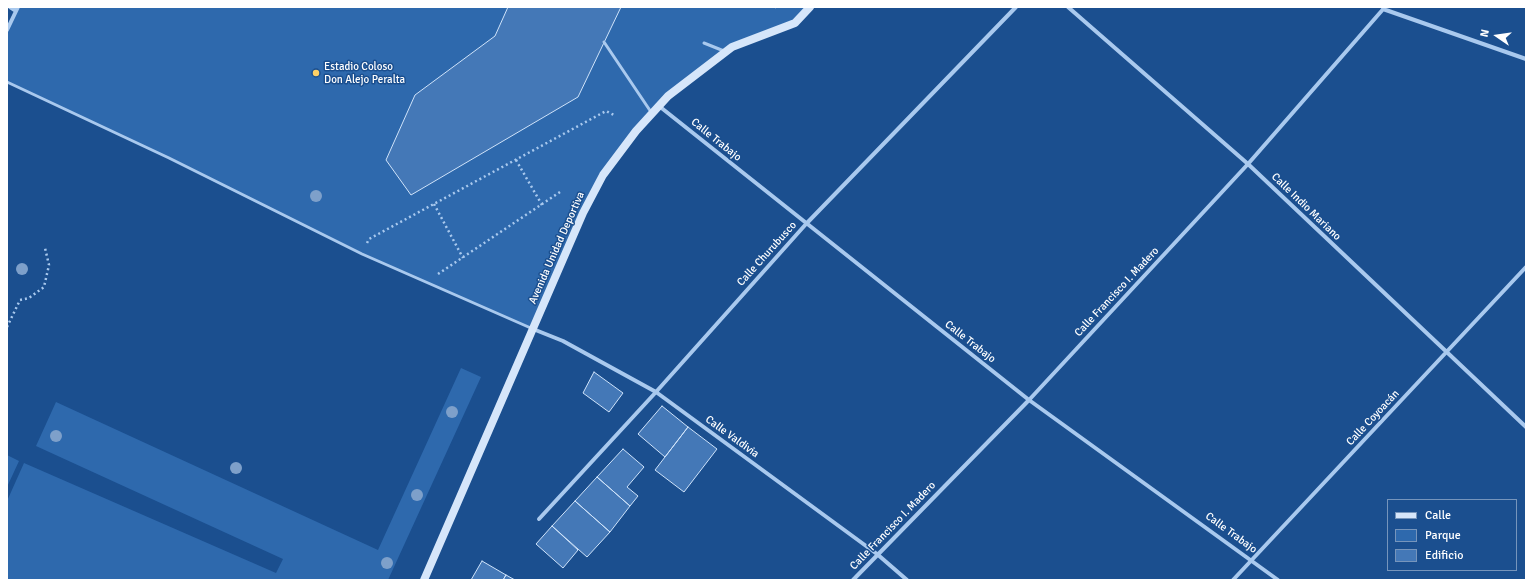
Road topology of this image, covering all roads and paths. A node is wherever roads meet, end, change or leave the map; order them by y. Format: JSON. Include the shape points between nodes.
{"nodes":[{"id":1,"x":10,"y":7,"type":"edge"},
{"id":2,"x":810,"y":7,"type":"edge"},
{"id":3,"x":1016,"y":7,"type":"edge"},
{"id":4,"x":1068,"y":7,"type":"edge"},
{"id":5,"x":1384,"y":8,"type":"edge"},
{"id":6,"x":17,"y":9,"type":"edge"},
{"id":7,"x":7,"y":30,"type":"edge"},
{"id":8,"x":604,"y":42,"type":"dead end"},
{"id":9,"x":704,"y":43,"type":"dead end"},
{"id":10,"x":726,"y":52,"type":"junction"},
{"id":11,"x":1526,"y":59,"type":"edge"},
{"id":12,"x":7,"y":82,"type":"edge"},
{"id":13,"x":659,"y":106,"type":"junction"},
{"id":14,"x":652,"y":114,"type":"junction"},
{"id":15,"x":614,"y":115,"type":"dead end"},
{"id":16,"x":516,"y":160,"type":"junction"},
{"id":17,"x":1248,"y":164,"type":"junction"},
{"id":18,"x":560,"y":192,"type":"dead end"},
{"id":19,"x":434,"y":204,"type":"junction"},
{"id":20,"x":542,"y":205,"type":"junction"},
{"id":21,"x":806,"y":224,"type":"junction"},
{"id":22,"x":45,"y":248,"type":"dead end"},
{"id":23,"x":362,"y":254,"type":"junction"},
{"id":24,"x":463,"y":258,"type":"junction"},
{"id":25,"x":1526,"y":267,"type":"edge"},
{"id":26,"x":426,"y":282,"type":"junction"},
{"id":27,"x":7,"y":327,"type":"edge"},
{"id":28,"x":533,"y":329,"type":"junction"},
{"id":29,"x":1447,"y":353,"type":"junction"},
{"id":30,"x":656,"y":392,"type":"junction"},
{"id":31,"x":1029,"y":400,"type":"junction"},
{"id":32,"x":1526,"y":427,"type":"edge"},
{"id":33,"x":539,"y":519,"type":"dead end"},
{"id":34,"x":877,"y":554,"type":"junction"},
{"id":35,"x":1252,"y":560,"type":"junction"},
{"id":36,"x":424,"y":580,"type":"edge"},
{"id":37,"x":853,"y":580,"type":"edge"},
{"id":38,"x":907,"y":580,"type":"edge"},
{"id":39,"x":1233,"y":580,"type":"edge"},
{"id":40,"x":1278,"y":580,"type":"edge"}],
"edges":[{"from":1,"to":6,"type":"street"},
{"from":2,"to":10,"type":"street","name":"Avenida Unidad Deportiva","via":[[794,23],[732,47]]},
{"from":3,"to":21,"type":"street","name":"Calle Churubusco"},
{"from":4,"to":17,"type":"street","name":"Calle Indio Mariano"},
{"from":5,"to":11,"type":"street"},
{"from":5,"to":17,"type":"street","name":"Calle Francisco I. Madero"},
{"from":6,"to":7,"type":"street"},
{"from":8,"to":14,"type":"lane"},
{"from":9,"to":10,"type":"lane"},
{"from":10,"to":13,"type":"street","name":"Avenida Unidad Deportiva","via":[[668,96]]},
{"from":12,"to":23,"type":"lane","via":[[169,158]]},
{"from":13,"to":14,"type":"street","name":"Avenida Unidad Deportiva"},
{"from":13,"to":21,"type":"street","name":"Calle Trabajo"},
{"from":14,"to":28,"type":"street","name":"Avenida Unidad Deportiva","via":[[636,131],[600,181],[583,213]]},
{"from":15,"to":16,"type":"path","via":[[606,111]]},
{"from":16,"to":19,"type":"path"},
{"from":16,"to":20,"type":"path"},
{"from":17,"to":29,"type":"street","name":"Calle Indio Mariano"},
{"from":17,"to":31,"type":"street","name":"Calle Francisco I. Madero"},
{"from":18,"to":20,"type":"path"},
{"from":19,"to":23,"type":"path","via":[[369,239]]},
{"from":19,"to":24,"type":"path"},
{"from":20,"to":24,"type":"path"},
{"from":21,"to":30,"type":"street","name":"Calle Churubusco"},
{"from":21,"to":31,"type":"street","name":"Calle Trabajo"},
{"from":22,"to":27,"type":"path","via":[[49,264],[44,287],[29,298],[20,300]]},
{"from":23,"to":26,"type":"lane"},
{"from":24,"to":26,"type":"path"},
{"from":25,"to":29,"type":"street","name":"Calle Coyoacán"},
{"from":26,"to":28,"type":"lane"},
{"from":28,"to":30,"type":"street","name":"Calle Valdivia","via":[[563,341]]},
{"from":28,"to":36,"type":"street","name":"Avenida Unidad Deportiva"},
{"from":29,"to":32,"type":"street","name":"Calle Indio Mariano"},
{"from":29,"to":35,"type":"street","name":"Calle Coyoacán"},
{"from":30,"to":33,"type":"street","name":"Calle Churubusco"},
{"from":30,"to":34,"type":"street","name":"Calle Valdivia"},
{"from":31,"to":34,"type":"street","name":"Calle Francisco I. Madero"},
{"from":31,"to":35,"type":"street","name":"Calle Trabajo"},
{"from":34,"to":37,"type":"street","name":"Calle Francisco I. Madero"},
{"from":34,"to":38,"type":"street","name":"Calle Valdivia"},
{"from":35,"to":39,"type":"street","name":"Calle Coyoacán"},
{"from":35,"to":40,"type":"street","name":"Calle Trabajo"}]}
